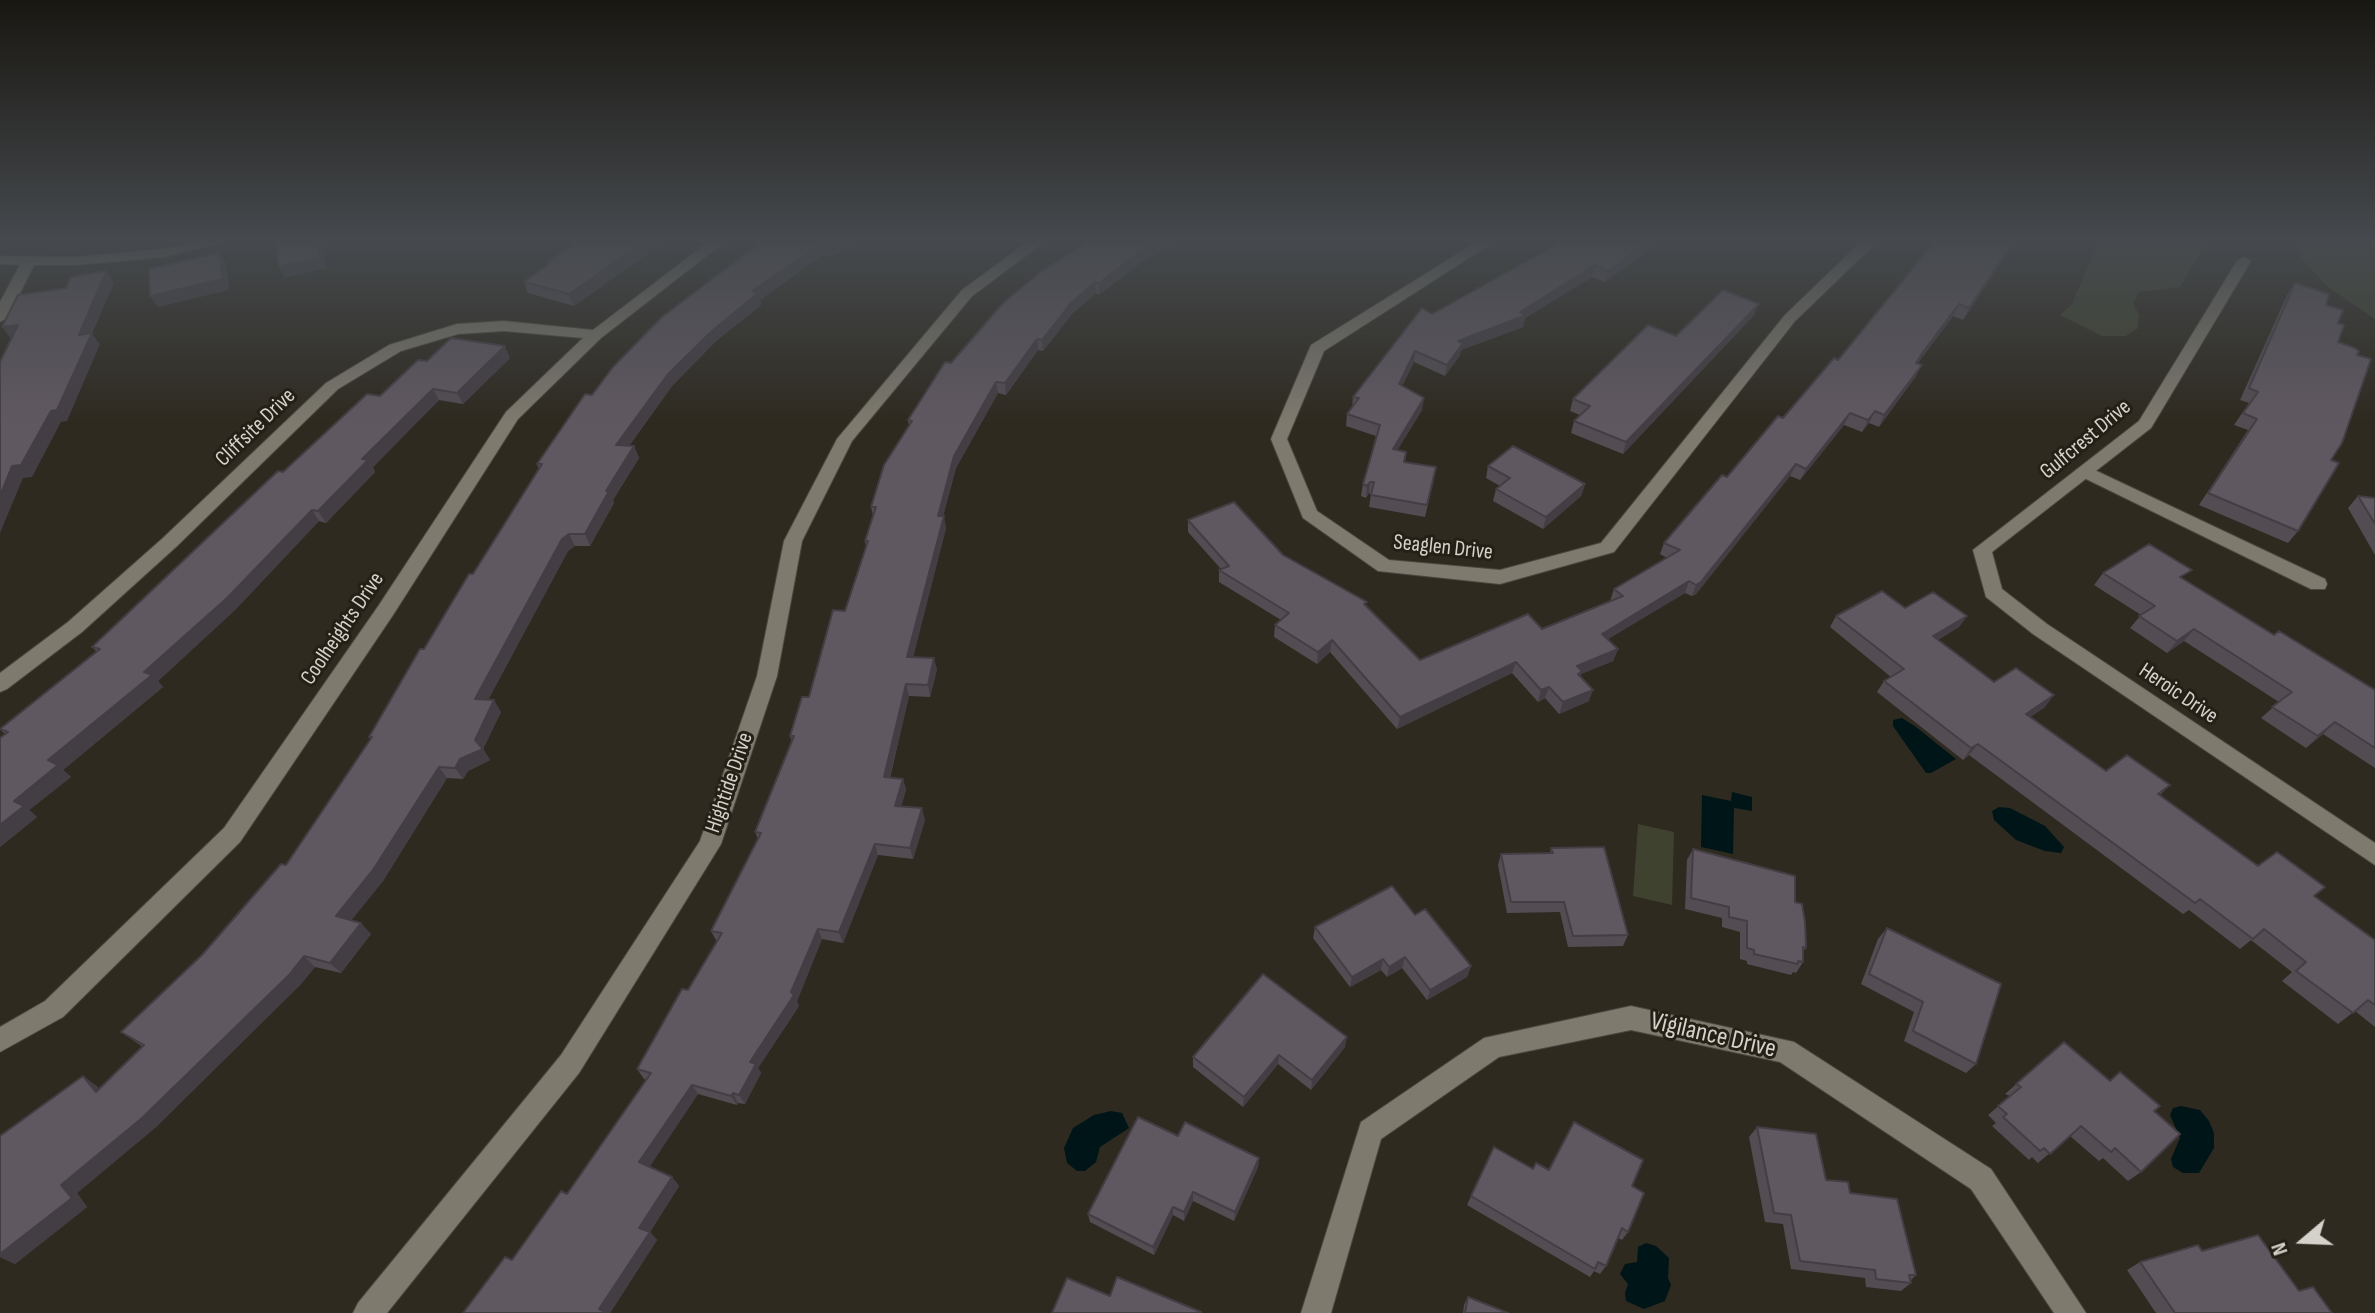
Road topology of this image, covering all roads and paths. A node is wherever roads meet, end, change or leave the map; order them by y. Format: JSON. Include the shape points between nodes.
{"nodes":[{"id":1,"x":640,"y":301,"type":"edge"},
{"id":2,"x":960,"y":301,"type":"edge"},
{"id":3,"x":1392,"y":301,"type":"edge"},
{"id":4,"x":1808,"y":301,"type":"edge"},
{"id":5,"x":2220,"y":301,"type":"edge"},
{"id":6,"x":596,"y":335,"type":"junction"},
{"id":7,"x":2084,"y":471,"type":"junction"},
{"id":8,"x":1982,"y":550,"type":"joint"},
{"id":9,"x":2318,"y":584,"type":"dead end"},
{"id":10,"x":0,"y":684,"type":"edge"},
{"id":11,"x":2375,"y":855,"type":"edge"},
{"id":12,"x":0,"y":1040,"type":"edge"},
{"id":13,"x":368,"y":1313,"type":"edge"},
{"id":14,"x":1316,"y":1313,"type":"edge"},
{"id":15,"x":2071,"y":1313,"type":"edge"}],
"edges":[{"from":1,"to":6,"type":"street","name":"Coolheights Drive"},
{"from":2,"to":13,"type":"street","name":"Hightide Drive","via":[[845,439],[793,541],[767,676],[710,844],[570,1064]]},
{"from":3,"to":4,"type":"street","name":"Seaglen Drive","via":[[1317,348],[1279,439],[1309,514],[1385,566],[1500,577],[1607,548]]},
{"from":5,"to":7,"type":"street","name":"Gulfcrest Drive","via":[[2145,424]]},
{"from":6,"to":10,"type":"street","name":"Cliffsite Drive","via":[[504,326],[457,329],[395,348],[332,386],[98,606]]},
{"from":6,"to":12,"type":"street","name":"Coolheights Drive","via":[[512,416],[232,835],[54,1009]]},
{"from":7,"to":8,"type":"street","name":"Gulfcrest Drive"},
{"from":7,"to":9,"type":"street"},
{"from":8,"to":11,"type":"street","name":"Heroic Drive","via":[[1993,592],[2040,629]]},
{"from":14,"to":15,"type":"street","name":"Vigilance Drive","via":[[1370,1131],[1493,1046],[1631,1018],[1785,1051],[1981,1179]]}]}
